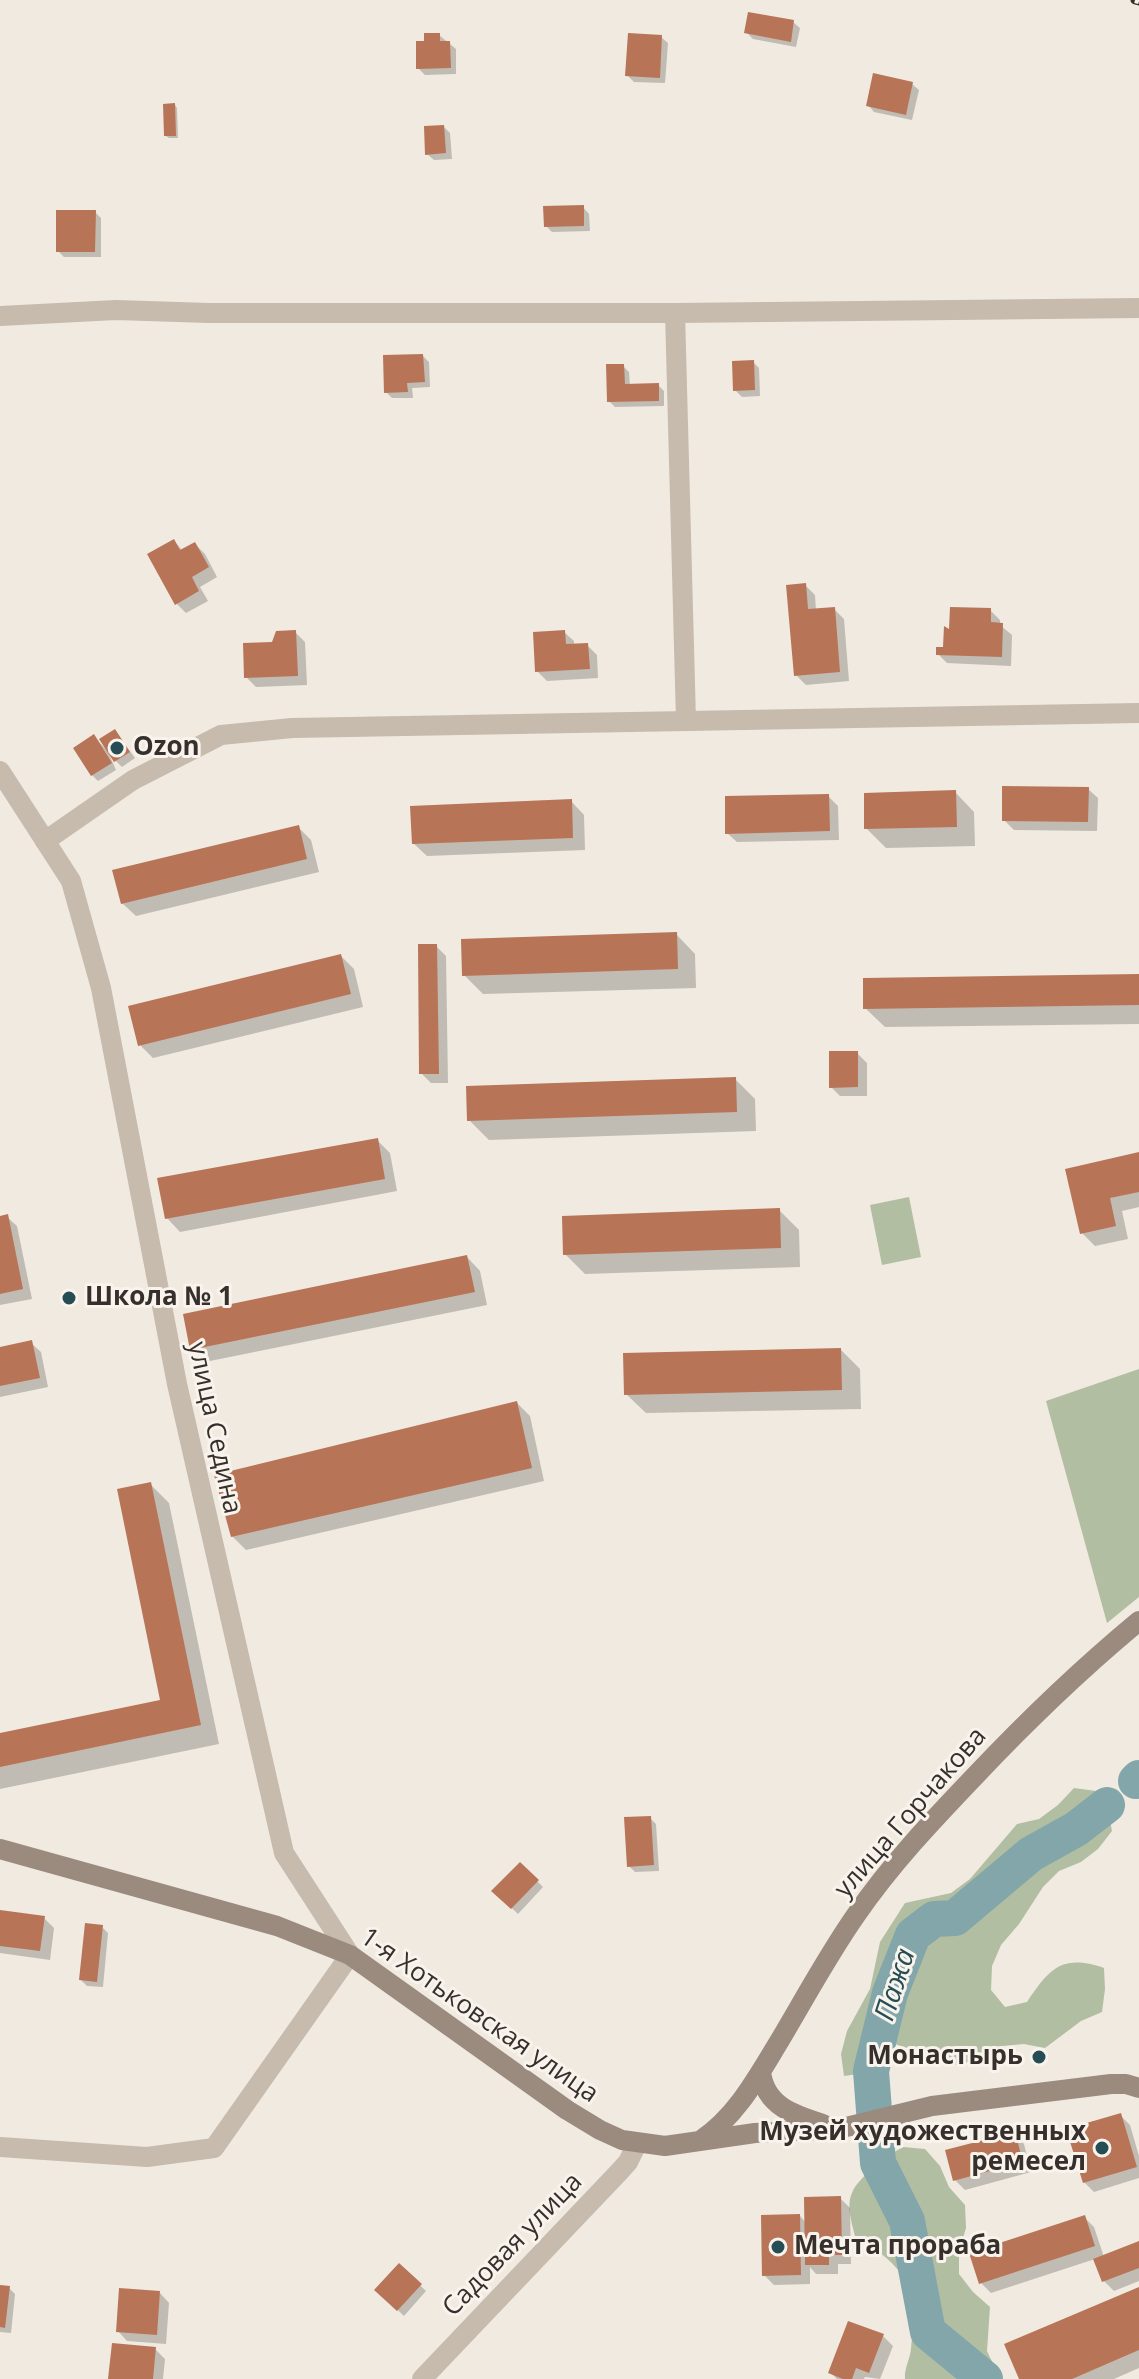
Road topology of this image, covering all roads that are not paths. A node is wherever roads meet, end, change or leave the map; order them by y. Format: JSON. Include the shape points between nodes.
{"nodes":[{"id":1,"x":1139,"y":308,"type":"edge"},
{"id":2,"x":675,"y":313,"type":"junction"},
{"id":3,"x":0,"y":316,"type":"edge"},
{"id":4,"x":1139,"y":713,"type":"edge"},
{"id":5,"x":686,"y":721,"type":"junction"},
{"id":6,"x":0,"y":771,"type":"edge"},
{"id":7,"x":45,"y":841,"type":"junction"},
{"id":8,"x":1139,"y":1621,"type":"edge"},
{"id":9,"x":0,"y":1849,"type":"edge"},
{"id":10,"x":350,"y":1955,"type":"junction"},
{"id":11,"x":761,"y":2072,"type":"junction"},
{"id":12,"x":1139,"y":2088,"type":"edge"},
{"id":13,"x":838,"y":2129,"type":"junction"},
{"id":14,"x":698,"y":2142,"type":"junction"},
{"id":15,"x":637,"y":2144,"type":"junction"},
{"id":16,"x":0,"y":2147,"type":"edge"},
{"id":17,"x":422,"y":2379,"type":"edge"}],
"edges":[{"from":1,"to":2,"type":"street"},
{"from":2,"to":3,"type":"street","via":[[116,310]]},
{"from":2,"to":5,"type":"street"},
{"from":4,"to":5,"type":"street"},
{"from":5,"to":7,"type":"street","via":[[292,728],[221,735],[133,780]]},
{"from":6,"to":7,"type":"street","name":"улица Седина"},
{"from":7,"to":10,"type":"street","name":"улица Седина","via":[[71,881],[101,988],[177,1384],[284,1853]]},
{"from":8,"to":11,"type":"main road","name":"улица Горчакова","via":[[1044,1704],[892,1866],[824,1964]]},
{"from":9,"to":10,"type":"main road","name":"1-я Хотьковская улица","via":[[277,1926]]},
{"from":10,"to":15,"type":"main road","name":"1-я Хотьковская улица","via":[[567,2110]]},
{"from":10,"to":16,"type":"street","via":[[214,2148],[147,2157]]},
{"from":11,"to":13,"type":"main road","via":[[775,2103]]},
{"from":11,"to":14,"type":"main road","name":"улица Горчакова","via":[[724,2122]]},
{"from":12,"to":13,"type":"main road","name":"1-я Хотьковская улица","via":[[1111,2084],[923,2107]]},
{"from":13,"to":14,"type":"main road","name":"1-я Хотьковская улица"},
{"from":14,"to":15,"type":"main road","name":"1-я Хотьковская улица"},
{"from":15,"to":17,"type":"street","name":"Садовая улица","via":[[620,2171]]}]}
